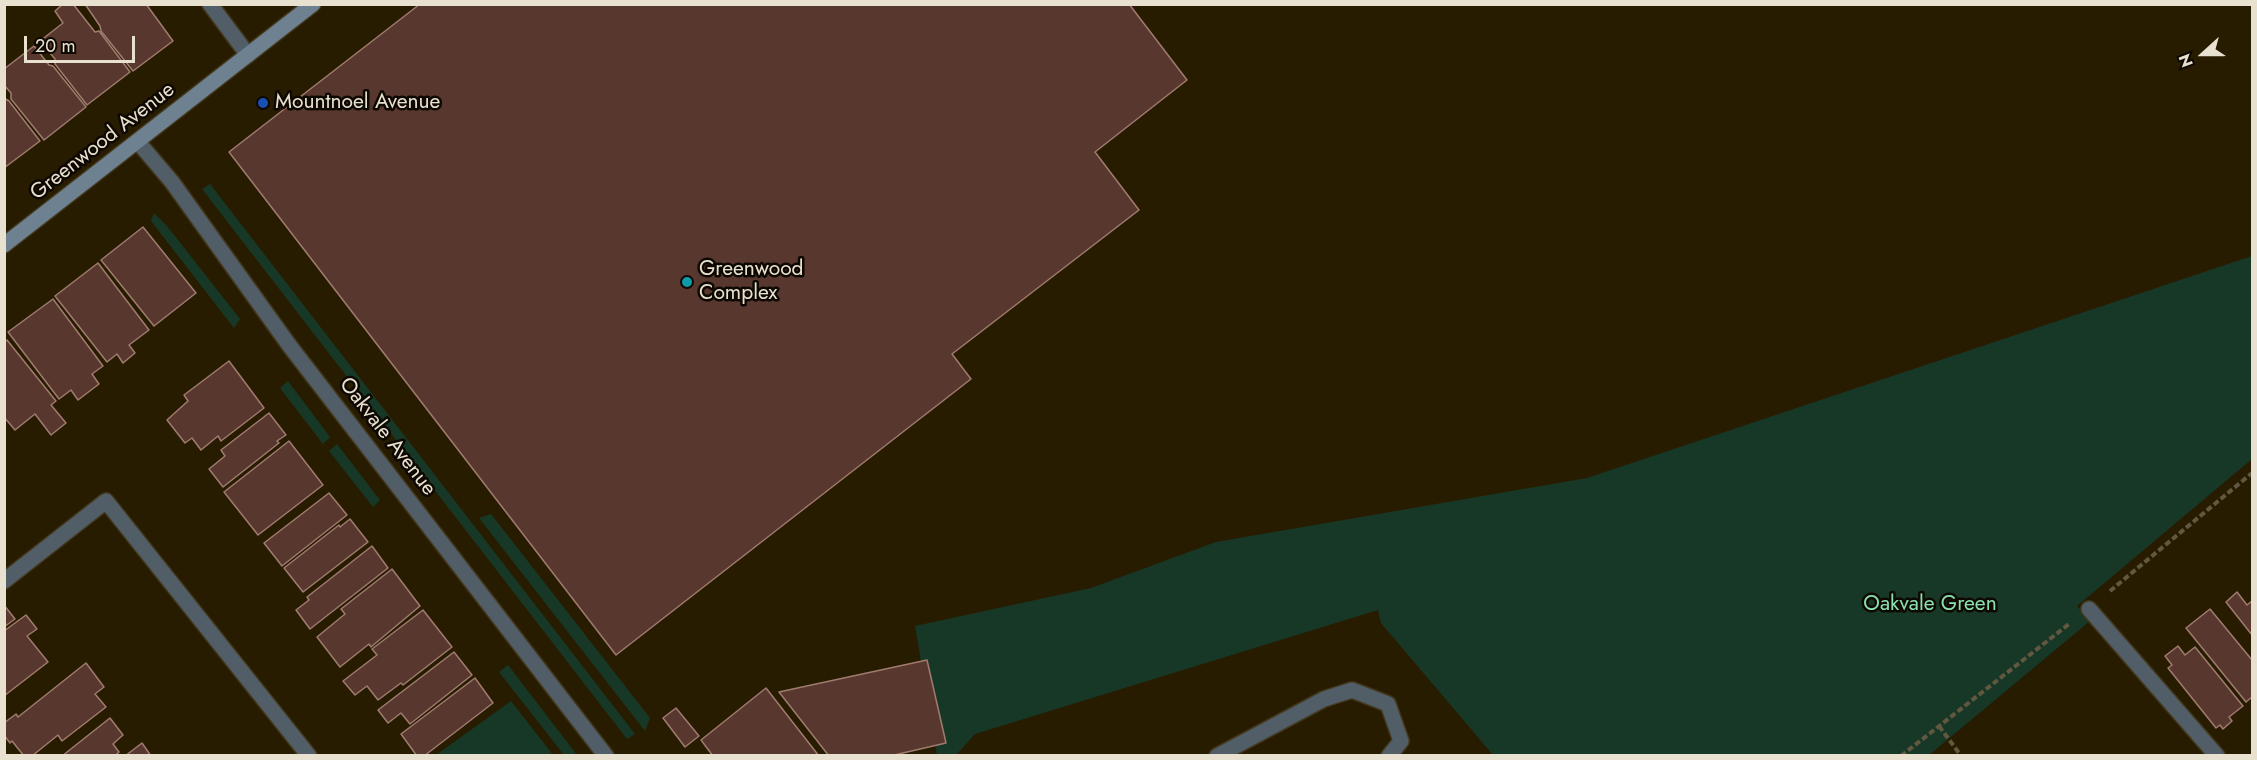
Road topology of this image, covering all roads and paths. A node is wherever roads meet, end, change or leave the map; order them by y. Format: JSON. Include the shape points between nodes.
{"nodes":[{"id":1,"x":210,"y":4,"type":"edge"},
{"id":2,"x":312,"y":4,"type":"edge"},
{"id":3,"x":248,"y":55,"type":"junction"},
{"id":4,"x":138,"y":142,"type":"junction"},
{"id":5,"x":4,"y":245,"type":"edge"},
{"id":6,"x":2253,"y":473,"type":"edge"},
{"id":7,"x":4,"y":581,"type":"edge"},
{"id":8,"x":2089,"y":609,"type":"junction"},
{"id":9,"x":1939,"y":726,"type":"junction"},
{"id":10,"x":1959,"y":753,"type":"dead end"},
{"id":11,"x":309,"y":756,"type":"edge"},
{"id":12,"x":606,"y":756,"type":"edge"},
{"id":13,"x":1217,"y":756,"type":"edge"},
{"id":14,"x":1389,"y":756,"type":"edge"},
{"id":15,"x":1879,"y":756,"type":"edge"},
{"id":16,"x":1887,"y":756,"type":"edge"},
{"id":17,"x":1901,"y":756,"type":"edge"},
{"id":18,"x":2217,"y":756,"type":"edge"}],
"edges":[{"from":1,"to":3,"type":"street"},
{"from":2,"to":3,"type":"street","name":"Greenwood Avenue"},
{"from":3,"to":4,"type":"street","name":"Greenwood Avenue"},
{"from":4,"to":5,"type":"street","name":"Greenwood Avenue"},
{"from":4,"to":12,"type":"street","name":"Oakvale Avenue"},
{"from":6,"to":8,"type":"path"},
{"from":7,"to":11,"type":"street","via":[[106,501]]},
{"from":8,"to":9,"type":"path"},
{"from":8,"to":18,"type":"street"},
{"from":9,"to":10,"type":"path"},
{"from":9,"to":17,"type":"path"},
{"from":13,"to":14,"type":"street","via":[[1324,699],[1352,690],[1388,704],[1401,741]]},
{"from":15,"to":16,"type":"path"}]}
